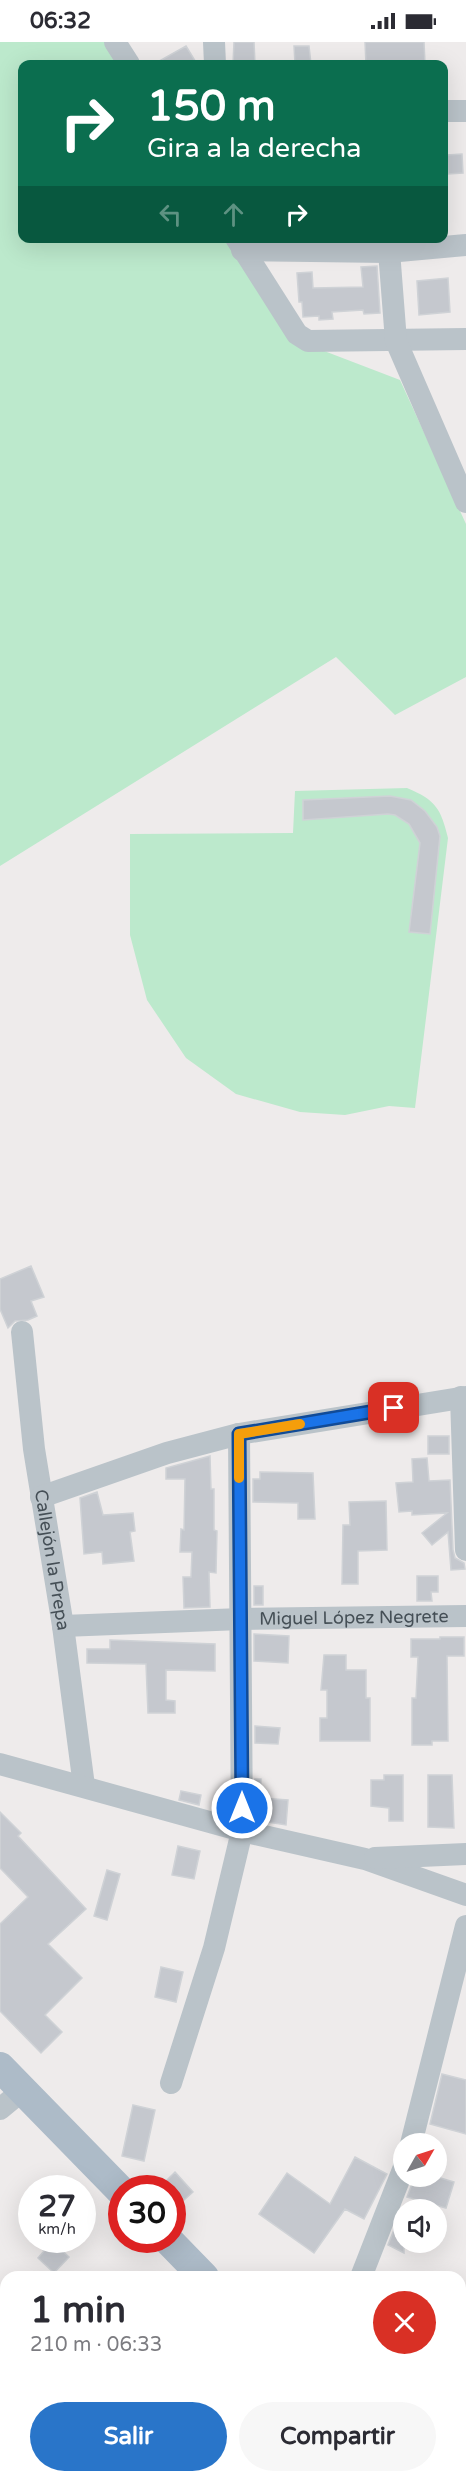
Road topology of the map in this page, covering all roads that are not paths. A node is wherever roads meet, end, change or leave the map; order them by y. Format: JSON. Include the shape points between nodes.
{"nodes":[{"id":1,"x":116,"y":42,"type":"edge"},
{"id":2,"x":214,"y":42,"type":"edge"},
{"id":3,"x":127,"y":60,"type":"edge"},
{"id":4,"x":215,"y":60,"type":"edge"},
{"id":5,"x":448,"y":111,"type":"edge"},
{"id":6,"x":466,"y":111,"type":"edge"},
{"id":7,"x":239,"y":244,"type":"edge"},
{"id":8,"x":388,"y":245,"type":"edge"},
{"id":9,"x":466,"y":246,"type":"edge"},
{"id":10,"x":466,"y":339,"type":"edge"},
{"id":11,"x":396,"y":340,"type":"junction"},
{"id":12,"x":466,"y":502,"type":"edge"},
{"id":13,"x":22,"y":1332,"type":"dead end"},
{"id":14,"x":464,"y":1397,"type":"edge"},
{"id":15,"x":239,"y":1434,"type":"junction"},
{"id":16,"x":41,"y":1497,"type":"junction"},
{"id":17,"x":466,"y":1551,"type":"edge"},
{"id":18,"x":466,"y":1616,"type":"edge"},
{"id":19,"x":241,"y":1619,"type":"junction"},
{"id":20,"x":63,"y":1626,"type":"junction"},
{"id":21,"x":0,"y":1764,"type":"edge"},
{"id":22,"x":84,"y":1786,"type":"junction"},
{"id":23,"x":242,"y":1831,"type":"junction"},
{"id":24,"x":466,"y":1854,"type":"edge"},
{"id":25,"x":365,"y":1859,"type":"junction"},
{"id":26,"x":466,"y":1895,"type":"edge"},
{"id":27,"x":466,"y":1926,"type":"edge"},
{"id":28,"x":0,"y":2067,"type":"edge"},
{"id":29,"x":171,"y":2083,"type":"dead end"},
{"id":30,"x":23,"y":2090,"type":"junction"},
{"id":31,"x":0,"y":2109,"type":"edge"},
{"id":32,"x":414,"y":2133,"type":"edge"},
{"id":33,"x":108,"y":2178,"type":"edge"},
{"id":34,"x":396,"y":2187,"type":"edge"},
{"id":35,"x":181,"y":2253,"type":"edge"},
{"id":36,"x":198,"y":2271,"type":"edge"},
{"id":37,"x":363,"y":2271,"type":"edge"}],
"edges":[{"from":1,"to":3,"type":"street"},
{"from":2,"to":4,"type":"street"},
{"from":5,"to":6,"type":"street"},
{"from":7,"to":8,"type":"street"},
{"from":7,"to":11,"type":"street","via":[[297,334],[309,341]]},
{"from":8,"to":9,"type":"street"},
{"from":8,"to":11,"type":"street"},
{"from":10,"to":11,"type":"street"},
{"from":11,"to":12,"type":"street"},
{"from":13,"to":16,"type":"street","name":"Callejón la Prepa"},
{"from":14,"to":15,"type":"street"},
{"from":14,"to":17,"type":"street"},
{"from":15,"to":16,"type":"street","via":[[167,1453]]},
{"from":15,"to":19,"type":"street"},
{"from":16,"to":20,"type":"street","name":"Callejón la Prepa"},
{"from":18,"to":19,"type":"street","name":"Miguel López Negrete"},
{"from":19,"to":20,"type":"street","name":"Miguel López Negrete"},
{"from":19,"to":23,"type":"street"},
{"from":20,"to":22,"type":"street","name":"Callejón la Prepa"},
{"from":21,"to":22,"type":"street"},
{"from":22,"to":23,"type":"street"},
{"from":23,"to":25,"type":"street"},
{"from":23,"to":29,"type":"street","via":[[214,1948]]},
{"from":24,"to":25,"type":"street"},
{"from":25,"to":26,"type":"street"},
{"from":27,"to":32,"type":"street"},
{"from":28,"to":30,"type":"main road"},
{"from":30,"to":31,"type":"street"},
{"from":30,"to":33,"type":"main road"},
{"from":34,"to":37,"type":"street"},
{"from":35,"to":36,"type":"main road"}]}
